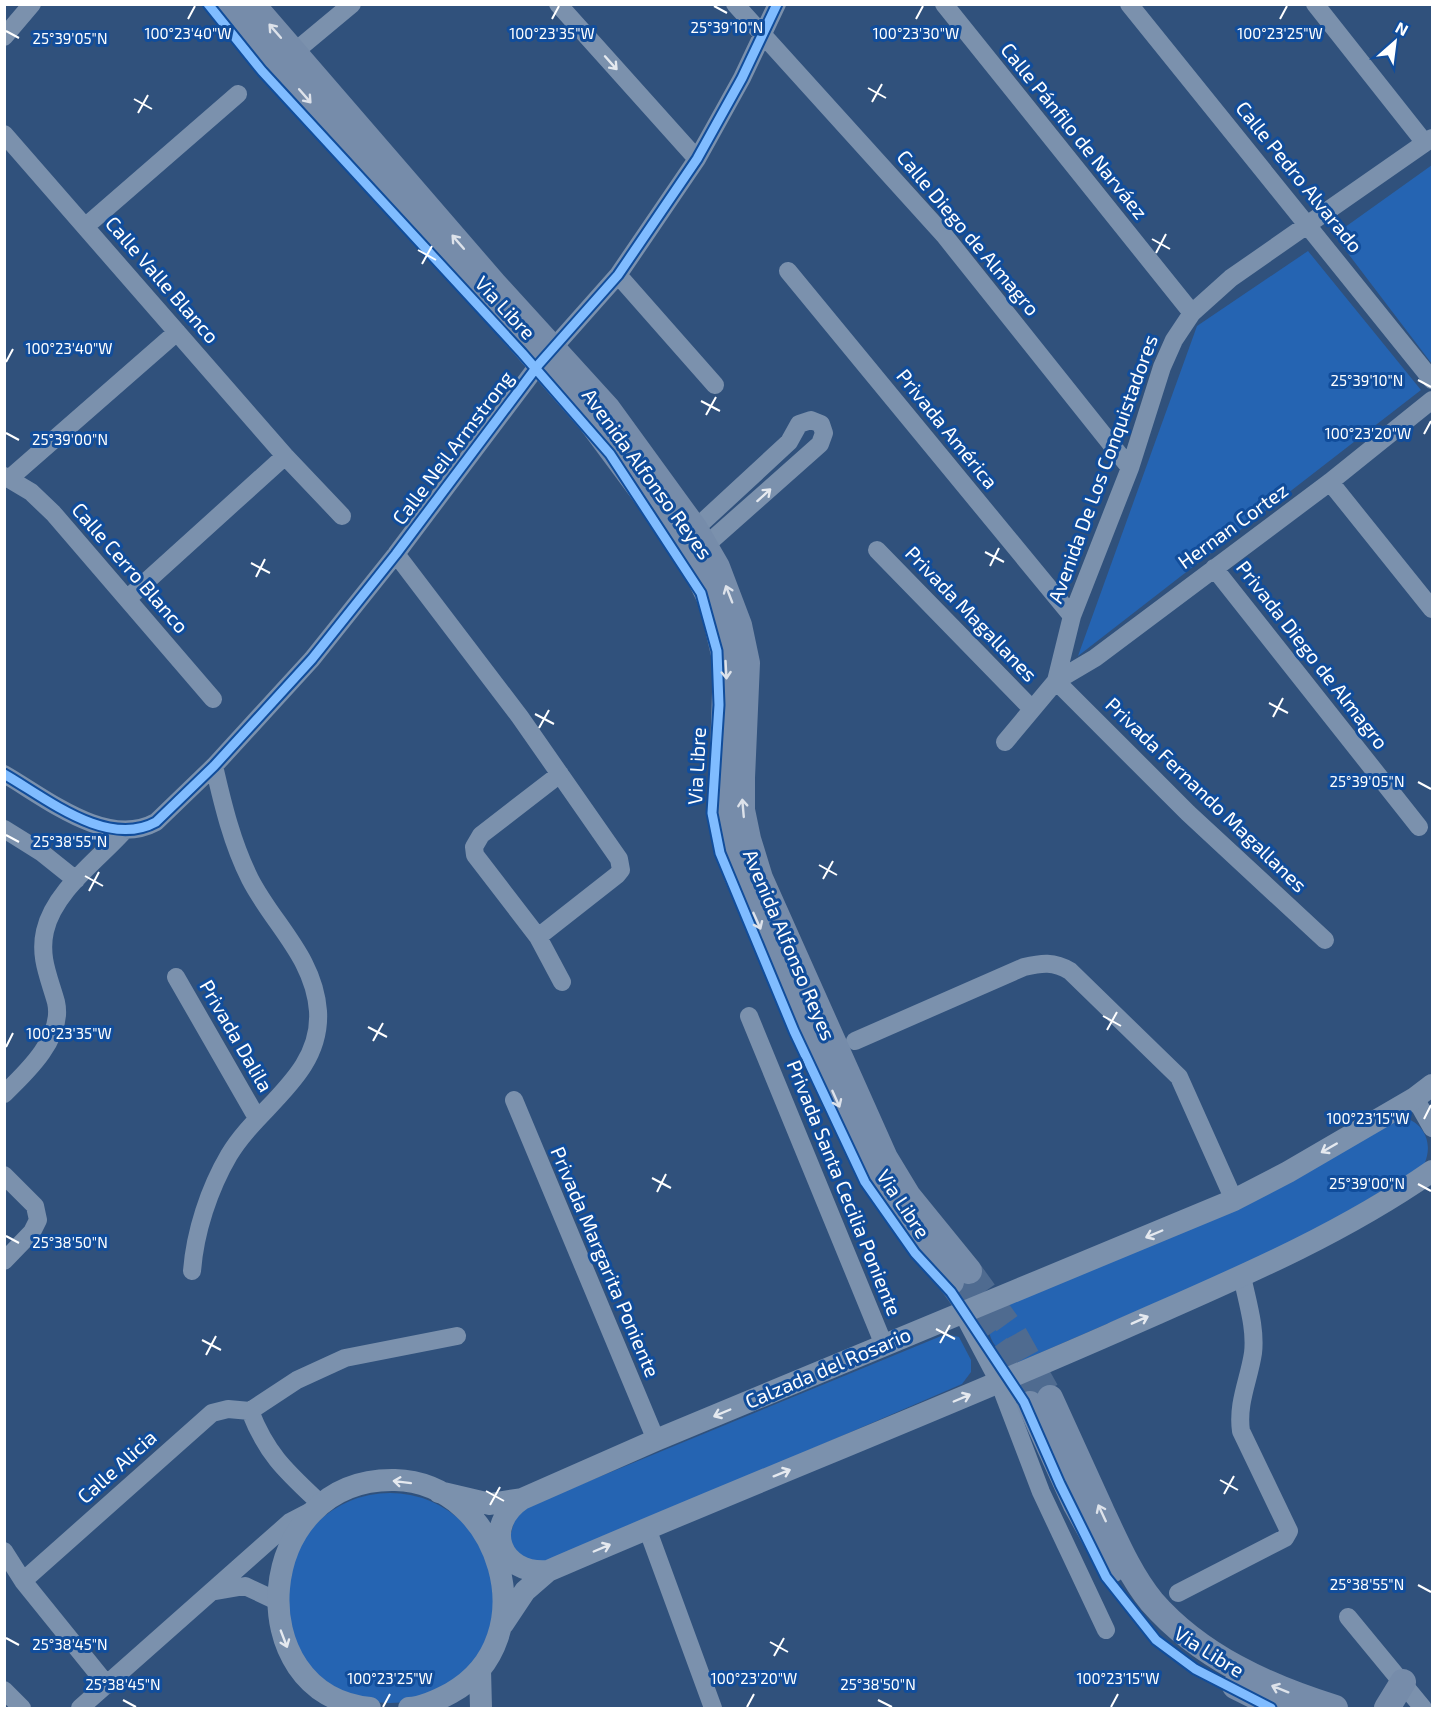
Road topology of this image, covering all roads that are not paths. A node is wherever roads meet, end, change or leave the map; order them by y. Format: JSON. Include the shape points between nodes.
{"nodes":[{"id":1,"x":32,"y":4,"type":"edge"},
{"id":2,"x":225,"y":4,"type":"edge"},
{"id":3,"x":252,"y":4,"type":"edge"},
{"id":4,"x":352,"y":4,"type":"edge"},
{"id":5,"x":558,"y":4,"type":"edge"},
{"id":6,"x":735,"y":4,"type":"edge"},
{"id":7,"x":777,"y":4,"type":"edge"},
{"id":8,"x":944,"y":4,"type":"edge"},
{"id":9,"x":1129,"y":4,"type":"edge"},
{"id":10,"x":1314,"y":4,"type":"edge"},
{"id":11,"x":764,"y":34,"type":"junction"},
{"id":12,"x":4,"y":37,"type":"edge"},
{"id":13,"x":286,"y":59,"type":"junction"},
{"id":14,"x":238,"y":94,"type":"dead end"},
{"id":15,"x":4,"y":134,"type":"edge"},
{"id":16,"x":1429,"y":140,"type":"edge"},
{"id":17,"x":697,"y":159,"type":"junction"},
{"id":18,"x":1308,"y":224,"type":"junction"},
{"id":19,"x":86,"y":226,"type":"junction"},
{"id":20,"x":788,"y":271,"type":"dead end"},
{"id":21,"x":618,"y":275,"type":"junction"},
{"id":22,"x":1192,"y":313,"type":"junction"},
{"id":23,"x":177,"y":332,"type":"junction"},
{"id":24,"x":545,"y":356,"type":"junction"},
{"id":25,"x":1432,"y":380,"type":"edge"},
{"id":26,"x":715,"y":385,"type":"dead end"},
{"id":27,"x":1432,"y":400,"type":"edge"},
{"id":28,"x":285,"y":456,"type":"junction"},
{"id":29,"x":1130,"y":468,"type":"junction"},
{"id":30,"x":7,"y":477,"type":"edge"},
{"id":31,"x":1330,"y":482,"type":"junction"},
{"id":32,"x":342,"y":516,"type":"dead end"},
{"id":33,"x":700,"y":537,"type":"junction"},
{"id":34,"x":877,"y":550,"type":"dead end"},
{"id":35,"x":396,"y":554,"type":"junction"},
{"id":36,"x":1214,"y":568,"type":"junction"},
{"id":37,"x":127,"y":598,"type":"junction"},
{"id":38,"x":1432,"y":609,"type":"edge"},
{"id":39,"x":1072,"y":616,"type":"junction"},
{"id":40,"x":1056,"y":681,"type":"junction"},
{"id":41,"x":213,"y":699,"type":"dead end"},
{"id":42,"x":1032,"y":709,"type":"junction"},
{"id":43,"x":1005,"y":742,"type":"dead end"},
{"id":44,"x":214,"y":766,"type":"junction"},
{"id":45,"x":4,"y":774,"type":"edge"},
{"id":46,"x":560,"y":774,"type":"junction"},
{"id":47,"x":1419,"y":826,"type":"dead end"},
{"id":48,"x":4,"y":829,"type":"edge"},
{"id":49,"x":124,"y":831,"type":"junction"},
{"id":50,"x":76,"y":880,"type":"junction"},
{"id":51,"x":538,"y":937,"type":"junction"},
{"id":52,"x":1325,"y":940,"type":"dead end"},
{"id":53,"x":176,"y":977,"type":"dead end"},
{"id":54,"x":562,"y":982,"type":"dead end"},
{"id":55,"x":749,"y":1016,"type":"dead end"},
{"id":56,"x":855,"y":1041,"type":"dead end"},
{"id":57,"x":1424,"y":1091,"type":"edge"},
{"id":58,"x":4,"y":1094,"type":"edge"},
{"id":59,"x":514,"y":1100,"type":"dead end"},
{"id":60,"x":257,"y":1118,"type":"junction"},
{"id":61,"x":1432,"y":1128,"type":"edge"},
{"id":62,"x":1432,"y":1171,"type":"edge"},
{"id":63,"x":4,"y":1175,"type":"edge"},
{"id":64,"x":1234,"y":1200,"type":"junction"},
{"id":65,"x":4,"y":1261,"type":"edge"},
{"id":66,"x":192,"y":1271,"type":"dead end"},
{"id":67,"x":1242,"y":1276,"type":"junction"},
{"id":68,"x":962,"y":1312,"type":"junction"},
{"id":69,"x":457,"y":1336,"type":"dead end"},
{"id":70,"x":884,"y":1345,"type":"junction"},
{"id":71,"x":999,"y":1382,"type":"junction"},
{"id":72,"x":250,"y":1411,"type":"junction"},
{"id":73,"x":656,"y":1440,"type":"junction"},
{"id":74,"x":439,"y":1492,"type":"junction"},
{"id":75,"x":522,"y":1499,"type":"junction"},
{"id":76,"x":318,"y":1507,"type":"junction"},
{"id":77,"x":647,"y":1528,"type":"junction"},
{"id":78,"x":4,"y":1551,"type":"edge"},
{"id":79,"x":548,"y":1571,"type":"junction"},
{"id":80,"x":24,"y":1581,"type":"junction"},
{"id":81,"x":211,"y":1593,"type":"junction"},
{"id":82,"x":1178,"y":1593,"type":"dead end"},
{"id":83,"x":277,"y":1600,"type":"junction"},
{"id":84,"x":1348,"y":1617,"type":"dead end"},
{"id":85,"x":503,"y":1624,"type":"junction"},
{"id":86,"x":1106,"y":1630,"type":"dead end"},
{"id":87,"x":480,"y":1670,"type":"junction"},
{"id":88,"x":1403,"y":1682,"type":"junction"},
{"id":89,"x":106,"y":1685,"type":"junction"},
{"id":90,"x":4,"y":1690,"type":"edge"},
{"id":91,"x":22,"y":1708,"type":"edge"},
{"id":92,"x":80,"y":1708,"type":"edge"},
{"id":93,"x":358,"y":1708,"type":"edge"},
{"id":94,"x":409,"y":1708,"type":"edge"},
{"id":95,"x":481,"y":1708,"type":"edge"},
{"id":96,"x":713,"y":1708,"type":"edge"},
{"id":97,"x":1279,"y":1708,"type":"edge"},
{"id":98,"x":1335,"y":1708,"type":"edge"},
{"id":99,"x":1387,"y":1708,"type":"edge"},
{"id":100,"x":1423,"y":1708,"type":"edge"}],
"edges":[{"from":1,"to":12,"type":"street"},
{"from":2,"to":13,"type":"main road","name":"Avenida Alfonso Reyes"},
{"from":13,"to":3,"type":"main road","name":"Avenida Alfonso Reyes","one_way":true},
{"from":4,"to":13,"type":"street"},
{"from":5,"to":17,"type":"street","one_way":true},
{"from":6,"to":11,"type":"street","name":"Calle Diego de Almagro"},
{"from":7,"to":11,"type":"street","name":"Calle Neil Armstrong"},
{"from":8,"to":22,"type":"street","name":"Calle Pánfilo de Narváez"},
{"from":9,"to":18,"type":"street","name":"Calle Pedro Alvarado"},
{"from":10,"to":16,"type":"street"},
{"from":11,"to":17,"type":"street","name":"Calle Neil Armstrong"},
{"from":11,"to":29,"type":"street","name":"Calle Diego de Almagro","via":[[944,235]]},
{"from":13,"to":24,"type":"main road","name":"Avenida Alfonso Reyes"},
{"from":14,"to":19,"type":"street"},
{"from":15,"to":19,"type":"street","name":"Calle Valle Blanco"},
{"from":16,"to":18,"type":"street","name":"Avenida De Los Conquistadores"},
{"from":17,"to":21,"type":"street","name":"Calle Neil Armstrong"},
{"from":18,"to":22,"type":"street","name":"Avenida De Los Conquistadores","via":[[1231,278]]},
{"from":18,"to":25,"type":"street","name":"Calle Pedro Alvarado"},
{"from":19,"to":23,"type":"street","name":"Calle Valle Blanco"},
{"from":20,"to":39,"type":"street","name":"Privada América"},
{"from":21,"to":24,"type":"street","name":"Calle Neil Armstrong"},
{"from":21,"to":26,"type":"street"},
{"from":22,"to":29,"type":"street","name":"Avenida De Los Conquistadores","via":[[1162,367]]},
{"from":23,"to":28,"type":"street","name":"Calle Valle Blanco"},
{"from":23,"to":30,"type":"street"},
{"from":24,"to":33,"type":"main road","name":"Avenida Alfonso Reyes","via":[[607,408]]},
{"from":24,"to":33,"type":"main road","name":"Avenida Alfonso Reyes","one_way":true,"via":[[683,550],[708,595],[726,663],[721,812],[737,876],[874,1177],[923,1250],[960,1277],[885,1158],[760,878],[742,810],[747,663],[729,596]]},
{"from":24,"to":35,"type":"street","name":"Calle Neil Armstrong"},
{"from":27,"to":31,"type":"street","name":"Hernan Cortez"},
{"from":28,"to":32,"type":"street","name":"Calle Valle Blanco"},
{"from":28,"to":37,"type":"street"},
{"from":29,"to":39,"type":"street","name":"Avenida De Los Conquistadores"},
{"from":30,"to":37,"type":"street","name":"Calle Cerro Blanco","via":[[53,513]]},
{"from":31,"to":36,"type":"street","name":"Hernan Cortez"},
{"from":31,"to":38,"type":"street"},
{"from":33,"to":33,"type":"street","one_way":true,"via":[[820,444],[824,434],[821,424],[811,420],[799,424],[789,442]]},
{"from":34,"to":42,"type":"street","name":"Privada Magallanes"},
{"from":35,"to":44,"type":"street","name":"Calle Neil Armstrong","via":[[312,659]]},
{"from":35,"to":46,"type":"street"},
{"from":36,"to":40,"type":"street","name":"Hernan Cortez","via":[[1095,658]]},
{"from":36,"to":47,"type":"street","name":"Privada Diego de Almagro"},
{"from":37,"to":41,"type":"street","name":"Calle Cerro Blanco"},
{"from":39,"to":40,"type":"street","name":"Avenida De Los Conquistadores"},
{"from":40,"to":42,"type":"street","name":"Avenida De Los Conquistadores"},
{"from":40,"to":52,"type":"street","name":"Privada Fernando Magallanes","via":[[1188,813]]},
{"from":42,"to":43,"type":"street","name":"Avenida De Los Conquistadores"},
{"from":44,"to":49,"type":"street","name":"Calle Neil Armstrong","via":[[156,822]]},
{"from":44,"to":60,"type":"street","via":[[235,848],[251,882],[310,973],[318,1013],[316,1040],[303,1068]]},
{"from":45,"to":49,"type":"street","via":[[100,828]]},
{"from":46,"to":51,"type":"street","via":[[619,859],[621,870]]},
{"from":46,"to":51,"type":"street","via":[[481,835],[474,847],[475,855]]},
{"from":48,"to":50,"type":"street"},
{"from":49,"to":50,"type":"street"},
{"from":50,"to":58,"type":"street","via":[[45,930],[45,969],[57,1011],[55,1022],[36,1063]]},
{"from":51,"to":54,"type":"street"},
{"from":53,"to":60,"type":"street","name":"Privada Dalila"},
{"from":55,"to":70,"type":"street","name":"Privada Santa Cecilia Poniente"},
{"from":56,"to":64,"type":"street","via":[[1024,968],[1047,963],[1060,965],[1179,1077]]},
{"from":57,"to":61,"type":"street"},
{"from":57,"to":64,"type":"street","name":"Calzada del Rosario","one_way":true},
{"from":59,"to":73,"type":"street","name":"Privada Margarita Poniente"},
{"from":60,"to":66,"type":"street","via":[[217,1179],[201,1223]]},
{"from":62,"to":67,"type":"street","name":"Calzada del Rosario","via":[[1345,1226]]},
{"from":63,"to":65,"type":"street","via":[[35,1206],[38,1220],[32,1232]]},
{"from":64,"to":68,"type":"street","name":"Calzada del Rosario","one_way":true},
{"from":71,"to":67,"type":"street","name":"Calzada del Rosario","one_way":true},
{"from":67,"to":82,"type":"street","via":[[1253,1330],[1253,1353],[1239,1416],[1241,1431],[1289,1527],[1287,1534]]},
{"from":68,"to":70,"type":"street","name":"Calzada del Rosario"},
{"from":68,"to":71,"type":"street"},
{"from":69,"to":72,"type":"street","via":[[345,1358],[297,1380]]},
{"from":70,"to":73,"type":"street","name":"Calzada del Rosario","one_way":true},
{"from":77,"to":71,"type":"street","name":"Calzada del Rosario","one_way":true},
{"from":71,"to":86,"type":"street","via":[[1041,1492]]},
{"from":72,"to":76,"type":"street","via":[[273,1456]]},
{"from":72,"to":80,"type":"street","name":"Calle Alicia","via":[[228,1409],[212,1413]]},
{"from":73,"to":75,"type":"street","name":"Calzada del Rosario"},
{"from":74,"to":75,"type":"street","name":"Calzada del Rosario","via":[[479,1503]]},
{"from":74,"to":76,"type":"street","name":"Calzada del Rosario","one_way":true,"via":[[408,1482],[378,1481],[357,1485]]},
{"from":74,"to":85,"type":"street","name":"Calzada del Rosario","via":[[470,1516],[492,1548],[503,1585]]},
{"from":75,"to":79,"type":"street","via":[[502,1519],[502,1547],[520,1568]]},
{"from":76,"to":81,"type":"street","via":[[290,1522]]},
{"from":76,"to":83,"type":"street","name":"Calzada del Rosario","via":[[299,1528],[289,1547]]},
{"from":79,"to":77,"type":"street","name":"Calzada del Rosario","one_way":true},
{"from":77,"to":96,"type":"street"},
{"from":78,"to":80,"type":"street"},
{"from":79,"to":85,"type":"street","name":"Calzada del Rosario","via":[[525,1591]]},
{"from":80,"to":89,"type":"street"},
{"from":81,"to":83,"type":"street","via":[[244,1586]]},
{"from":81,"to":89,"type":"street"},
{"from":83,"to":93,"type":"street","name":"Calzada del Rosario","one_way":true,"via":[[280,1627],[289,1653],[312,1681]]},
{"from":84,"to":88,"type":"street"},
{"from":85,"to":87,"type":"street","name":"Calzada del Rosario","via":[[497,1644]]},
{"from":87,"to":94,"type":"street","name":"Calzada del Rosario","via":[[461,1688]]},
{"from":87,"to":95,"type":"street"},
{"from":88,"to":99,"type":"main road"},
{"from":88,"to":100,"type":"street"},
{"from":89,"to":92,"type":"street"},
{"from":90,"to":91,"type":"street"},
{"from":98,"to":97,"type":"main road","one_way":true,"via":[[1256,1679],[1207,1651],[1172,1622],[1152,1601],[1122,1556],[1040,1401],[1076,1505],[1138,1610],[1160,1634],[1199,1665]]}]}
